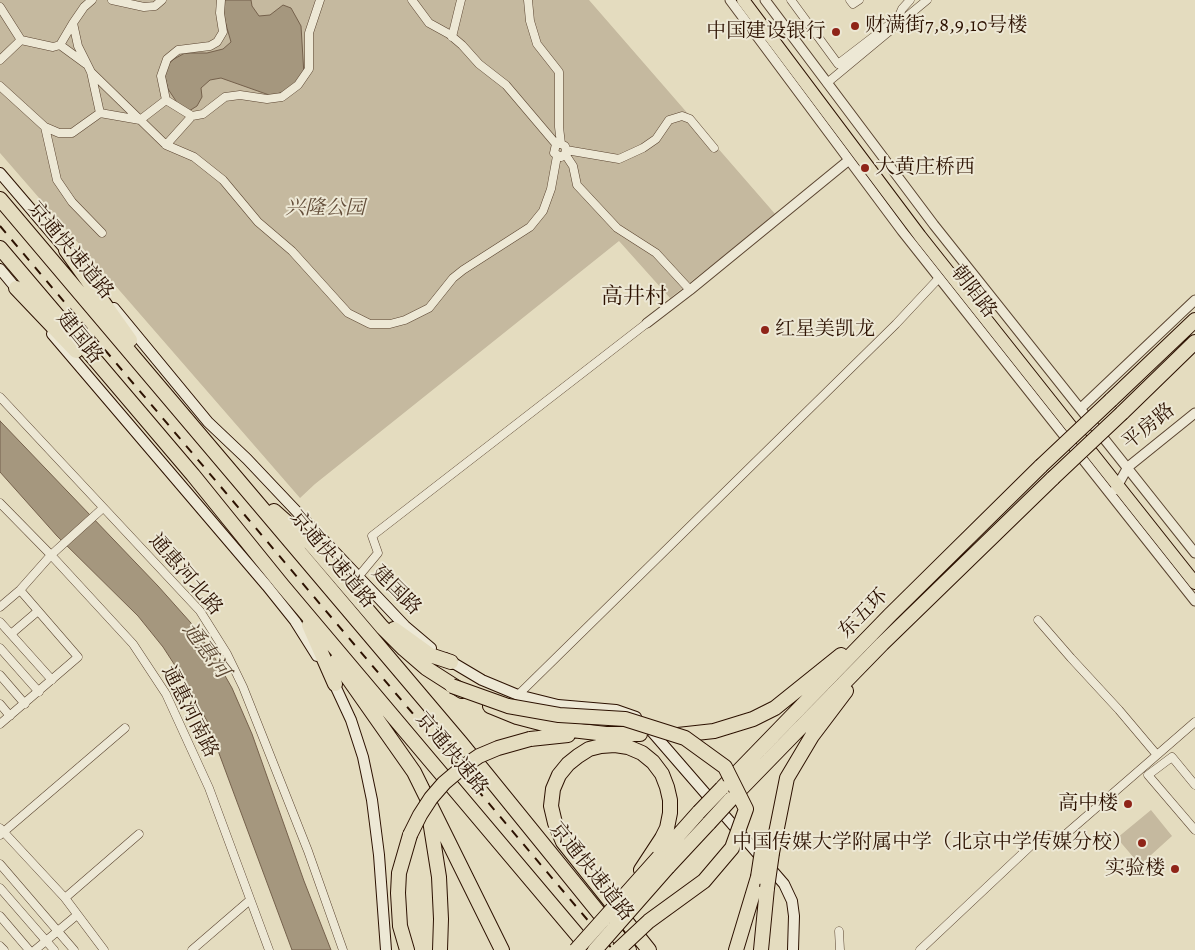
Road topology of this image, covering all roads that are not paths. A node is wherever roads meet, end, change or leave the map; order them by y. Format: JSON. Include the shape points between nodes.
{"nodes":[{"id":1,"x":92,"y":0,"type":"edge"},
{"id":2,"x":112,"y":0,"type":"edge"},
{"id":3,"x":162,"y":0,"type":"edge"},
{"id":4,"x":222,"y":0,"type":"edge"},
{"id":5,"x":320,"y":0,"type":"edge"},
{"id":6,"x":412,"y":0,"type":"edge"},
{"id":7,"x":461,"y":0,"type":"edge"},
{"id":8,"x":528,"y":0,"type":"edge"},
{"id":9,"x":730,"y":0,"type":"edge"},
{"id":10,"x":743,"y":0,"type":"edge"},
{"id":11,"x":751,"y":0,"type":"edge"},
{"id":12,"x":764,"y":0,"type":"edge"},
{"id":13,"x":791,"y":0,"type":"edge"},
{"id":14,"x":850,"y":0,"type":"edge"},
{"id":15,"x":859,"y":0,"type":"edge"},
{"id":16,"x":910,"y":0,"type":"edge"},
{"id":17,"x":927,"y":0,"type":"edge"},
{"id":18,"x":0,"y":7,"type":"edge"},
{"id":19,"x":73,"y":23,"type":"junction"},
{"id":20,"x":452,"y":37,"type":"junction"},
{"id":21,"x":21,"y":40,"type":"junction"},
{"id":22,"x":60,"y":44,"type":"junction"},
{"id":23,"x":0,"y":60,"type":"edge"},
{"id":24,"x":90,"y":69,"type":"junction"},
{"id":25,"x":827,"y":84,"type":"junction"},
{"id":26,"x":0,"y":86,"type":"edge"},
{"id":27,"x":166,"y":100,"type":"junction"},
{"id":28,"x":100,"y":113,"type":"junction"},
{"id":29,"x":192,"y":116,"type":"junction"},
{"id":30,"x":140,"y":120,"type":"junction"},
{"id":31,"x":45,"y":127,"type":"junction"},
{"id":32,"x":166,"y":146,"type":"junction"},
{"id":33,"x":714,"y":148,"type":"dead end"},
{"id":34,"x":561,"y":150,"type":"junction"},
{"id":35,"x":849,"y":160,"type":"junction"},
{"id":36,"x":0,"y":173,"type":"edge"},
{"id":37,"x":0,"y":199,"type":"edge"},
{"id":38,"x":102,"y":233,"type":"dead end"},
{"id":39,"x":0,"y":248,"type":"edge"},
{"id":40,"x":66,"y":250,"type":"junction"},
{"id":41,"x":0,"y":269,"type":"edge"},
{"id":42,"x":938,"y":278,"type":"junction"},
{"id":43,"x":16,"y":288,"type":"junction"},
{"id":44,"x":690,"y":290,"type":"junction"},
{"id":45,"x":1195,"y":300,"type":"edge"},
{"id":46,"x":1195,"y":320,"type":"edge"},
{"id":47,"x":647,"y":323,"type":"joint"},
{"id":48,"x":1195,"y":342,"type":"edge"},
{"id":49,"x":0,"y":397,"type":"edge"},
{"id":50,"x":1081,"y":408,"type":"junction"},
{"id":51,"x":1195,"y":413,"type":"edge"},
{"id":52,"x":189,"y":422,"type":"junction"},
{"id":53,"x":1128,"y":468,"type":"junction"},
{"id":54,"x":193,"y":475,"type":"junction"},
{"id":55,"x":237,"y":478,"type":"junction"},
{"id":56,"x":1117,"y":487,"type":"junction"},
{"id":57,"x":0,"y":503,"type":"edge"},
{"id":58,"x":102,"y":510,"type":"junction"},
{"id":59,"x":1195,"y":553,"type":"edge"},
{"id":60,"x":52,"y":556,"type":"junction"},
{"id":61,"x":1195,"y":573,"type":"edge"},
{"id":62,"x":358,"y":577,"type":"junction"},
{"id":63,"x":1195,"y":583,"type":"edge"},
{"id":64,"x":282,"y":585,"type":"junction"},
{"id":65,"x":20,"y":590,"type":"junction"},
{"id":66,"x":1195,"y":601,"type":"edge"},
{"id":67,"x":364,"y":606,"type":"junction"},
{"id":68,"x":0,"y":607,"type":"edge"},
{"id":69,"x":38,"y":611,"type":"junction"},
{"id":70,"x":890,"y":615,"type":"junction"},
{"id":71,"x":1038,"y":620,"type":"dead end"},
{"id":72,"x":0,"y":622,"type":"edge"},
{"id":73,"x":309,"y":625,"type":"junction"},
{"id":74,"x":11,"y":634,"type":"junction"},
{"id":75,"x":882,"y":644,"type":"junction"},
{"id":76,"x":0,"y":648,"type":"edge"},
{"id":77,"x":451,"y":662,"type":"junction"},
{"id":78,"x":0,"y":675,"type":"edge"},
{"id":79,"x":52,"y":680,"type":"junction"},
{"id":80,"x":335,"y":684,"type":"junction"},
{"id":81,"x":452,"y":686,"type":"junction"},
{"id":82,"x":38,"y":692,"type":"junction"},
{"id":83,"x":518,"y":695,"type":"junction"},
{"id":84,"x":0,"y":704,"type":"edge"},
{"id":85,"x":25,"y":704,"type":"junction"},
{"id":86,"x":10,"y":716,"type":"junction"},
{"id":87,"x":1195,"y":722,"type":"edge"},
{"id":88,"x":0,"y":724,"type":"edge"},
{"id":89,"x":125,"y":728,"type":"dead end"},
{"id":90,"x":606,"y":734,"type":"junction"},
{"id":91,"x":1157,"y":756,"type":"junction"},
{"id":92,"x":1195,"y":785,"type":"edge"},
{"id":93,"x":425,"y":790,"type":"junction"},
{"id":94,"x":727,"y":794,"type":"junction"},
{"id":95,"x":1195,"y":830,"type":"edge"},
{"id":96,"x":1,"y":832,"type":"edge"},
{"id":97,"x":139,"y":834,"type":"dead end"},
{"id":98,"x":767,"y":852,"type":"junction"},
{"id":99,"x":660,"y":858,"type":"junction"},
{"id":100,"x":0,"y":864,"type":"edge"},
{"id":101,"x":0,"y":888,"type":"edge"},
{"id":102,"x":65,"y":898,"type":"junction"},
{"id":103,"x":250,"y":900,"type":"junction"},
{"id":104,"x":77,"y":915,"type":"junction"},
{"id":105,"x":0,"y":916,"type":"edge"},
{"id":106,"x":57,"y":931,"type":"junction"},
{"id":107,"x":839,"y":932,"type":"dead end"},
{"id":108,"x":46,"y":940,"type":"junction"},
{"id":109,"x":0,"y":946,"type":"edge"},
{"id":110,"x":4,"y":950,"type":"edge"},
{"id":111,"x":29,"y":950,"type":"edge"},
{"id":112,"x":35,"y":950,"type":"edge"},
{"id":113,"x":54,"y":950,"type":"edge"},
{"id":114,"x":74,"y":950,"type":"edge"},
{"id":115,"x":104,"y":950,"type":"edge"},
{"id":116,"x":192,"y":950,"type":"edge"},
{"id":117,"x":269,"y":950,"type":"edge"},
{"id":118,"x":343,"y":950,"type":"edge"},
{"id":119,"x":386,"y":950,"type":"edge"},
{"id":120,"x":407,"y":950,"type":"edge"},
{"id":121,"x":440,"y":950,"type":"edge"},
{"id":122,"x":502,"y":950,"type":"edge"},
{"id":123,"x":576,"y":950,"type":"edge"},
{"id":124,"x":590,"y":950,"type":"edge"},
{"id":125,"x":595,"y":950,"type":"edge"},
{"id":126,"x":618,"y":950,"type":"edge"},
{"id":127,"x":629,"y":950,"type":"edge"},
{"id":128,"x":648,"y":950,"type":"edge"},
{"id":129,"x":736,"y":950,"type":"edge"},
{"id":130,"x":761,"y":950,"type":"edge"},
{"id":131,"x":793,"y":950,"type":"edge"},
{"id":132,"x":840,"y":950,"type":"edge"},
{"id":133,"x":920,"y":950,"type":"edge"}],
"edges":[{"from":1,"to":19,"type":"street"},
{"from":2,"to":3,"type":"street","via":[[144,7],[155,6]]},
{"from":4,"to":27,"type":"street","via":[[223,32],[217,42],[210,46],[178,50],[168,59],[161,76]]},
{"from":5,"to":29,"type":"street","via":[[309,33],[309,68],[298,85],[282,97],[225,97],[203,114]]},
{"from":6,"to":20,"type":"street","via":[[429,24]]},
{"from":7,"to":20,"type":"street"},
{"from":8,"to":34,"type":"street","via":[[537,44],[559,72]]},
{"from":9,"to":35,"type":"street","name":"朝阳路"},
{"from":10,"to":56,"type":"highway","name":"朝阳路","via":[[920,236]]},
{"from":11,"to":56,"type":"highway","name":"朝阳路"},
{"from":12,"to":25,"type":"street","name":"朝阳路"},
{"from":13,"to":16,"type":"street","via":[[838,64],[898,18]]},
{"from":14,"to":15,"type":"street","via":[[853,4]]},
{"from":17,"to":25,"type":"street"},
{"from":18,"to":21,"type":"street"},
{"from":19,"to":22,"type":"street"},
{"from":19,"to":24,"type":"street","via":[[78,46]]},
{"from":20,"to":34,"type":"street","via":[[506,85]]},
{"from":21,"to":22,"type":"street","via":[[54,47]]},
{"from":21,"to":23,"type":"street"},
{"from":22,"to":24,"type":"street"},
{"from":24,"to":28,"type":"street"},
{"from":24,"to":30,"type":"street"},
{"from":25,"to":50,"type":"street","name":"朝阳路","via":[[934,225]]},
{"from":26,"to":31,"type":"street"},
{"from":27,"to":29,"type":"street"},
{"from":27,"to":30,"type":"street"},
{"from":28,"to":30,"type":"street"},
{"from":28,"to":31,"type":"street","via":[[72,133],[59,133]]},
{"from":29,"to":32,"type":"street"},
{"from":30,"to":32,"type":"street"},
{"from":31,"to":38,"type":"street","via":[[56,180]]},
{"from":32,"to":34,"type":"street","via":[[194,157],[223,180],[258,222],[292,251],[348,313],[370,324],[405,320],[429,308],[453,278],[530,227],[543,211]]},
{"from":33,"to":34,"type":"street","via":[[690,119],[682,116],[669,120],[656,140],[619,159]]},
{"from":34,"to":44,"type":"street","via":[[572,166],[577,185],[617,228],[656,253]]},
{"from":35,"to":42,"type":"street","name":"朝阳路"},
{"from":35,"to":44,"type":"street"},
{"from":36,"to":40,"type":"main road","name":"建国路"},
{"from":37,"to":52,"type":"highway","name":"京通快速道路"},
{"from":39,"to":54,"type":"highway"},
{"from":40,"to":52,"type":"highway"},
{"from":40,"to":62,"type":"main road","name":"建国路","via":[[208,422]]},
{"from":41,"to":43,"type":"main road","name":"建国路"},
{"from":42,"to":56,"type":"street","name":"朝阳路"},
{"from":42,"to":83,"type":"street","via":[[896,324]]},
{"from":43,"to":54,"type":"highway"},
{"from":43,"to":80,"type":"main road","name":"建国路","via":[[61,346],[290,614]]},
{"from":44,"to":47,"type":"street"},
{"from":45,"to":50,"type":"street"},
{"from":46,"to":70,"type":"highway","name":"东五环","bridge":true},
{"from":47,"to":62,"type":"street","via":[[372,536],[378,553]]},
{"from":48,"to":75,"type":"highway","name":"东五环","bridge":true},
{"from":49,"to":58,"type":"street","name":"通惠河北路"},
{"from":50,"to":53,"type":"street","name":"朝阳路"},
{"from":51,"to":53,"type":"street","name":"平房路"},
{"from":52,"to":55,"type":"highway","name":"京通快速道路"},
{"from":53,"to":56,"type":"street","name":"平房路"},
{"from":53,"to":59,"type":"street","name":"朝阳路"},
{"from":54,"to":64,"type":"highway"},
{"from":55,"to":67,"type":"highway","via":[[310,543]]},
{"from":55,"to":127,"type":"highway","name":"京通快速道路","via":[[461,743]]},
{"from":56,"to":61,"type":"highway","name":"朝阳路"},
{"from":56,"to":63,"type":"highway","name":"朝阳路"},
{"from":56,"to":66,"type":"street","name":"朝阳路"},
{"from":57,"to":60,"type":"street","name":"通惠河南路"},
{"from":58,"to":60,"type":"street"},
{"from":58,"to":118,"type":"street","name":"通惠河北路","via":[[200,612],[227,654],[308,851]]},
{"from":60,"to":65,"type":"street"},
{"from":60,"to":103,"type":"street","name":"通惠河南路","via":[[132,644],[166,694],[209,788]]},
{"from":62,"to":77,"type":"main road","name":"建国路","via":[[405,626]]},
{"from":64,"to":73,"type":"highway"},
{"from":64,"to":124,"type":"highway","name":"京通快速路"},
{"from":65,"to":68,"type":"street"},
{"from":65,"to":69,"type":"street"},
{"from":67,"to":77,"type":"highway","via":[[430,654]]},
{"from":67,"to":81,"type":"highway","via":[[404,649]]},
{"from":69,"to":74,"type":"street"},
{"from":69,"to":79,"type":"street","via":[[78,657]]},
{"from":70,"to":90,"type":"highway","bridge":true,"via":[[775,708],[753,719],[714,731],[678,735]]},
{"from":70,"to":94,"type":"highway","name":"东五环"},
{"from":71,"to":91,"type":"street"},
{"from":72,"to":74,"type":"street"},
{"from":73,"to":80,"type":"highway"},
{"from":73,"to":93,"type":"highway"},
{"from":74,"to":79,"type":"street"},
{"from":75,"to":94,"type":"highway","name":"东五环"},
{"from":75,"to":98,"type":"highway","via":[[812,736],[787,778]]},
{"from":76,"to":82,"type":"street"},
{"from":77,"to":83,"type":"main road","name":"建国路"},
{"from":78,"to":85,"type":"street"},
{"from":79,"to":82,"type":"street"},
{"from":80,"to":119,"type":"main road","name":"建国路","via":[[363,757],[372,800]]},
{"from":81,"to":90,"type":"highway","via":[[517,717],[563,729]]},
{"from":81,"to":126,"type":"highway","bridge":true,"via":[[508,706],[558,715],[625,719],[685,738],[725,767],[746,809],[732,848],[704,881],[649,921]]},
{"from":82,"to":85,"type":"street"},
{"from":83,"to":131,"type":"main road","name":"建国路","via":[[558,705],[616,710],[639,718],[784,884],[792,900]]},
{"from":84,"to":86,"type":"street"},
{"from":85,"to":86,"type":"street"},
{"from":86,"to":88,"type":"street"},
{"from":87,"to":91,"type":"street"},
{"from":89,"to":96,"type":"street"},
{"from":90,"to":120,"type":"highway","bridge":true,"via":[[552,736],[498,748],[463,767],[431,798],[410,835],[400,873],[400,926]]},
{"from":91,"to":133,"type":"street","via":[[1066,834],[1047,834],[1039,838]]},
{"from":92,"to":95,"type":"street","via":[[1172,756],[1148,775]]},
{"from":93,"to":121,"type":"highway","via":[[439,877]]},
{"from":93,"to":122,"type":"highway"},
{"from":94,"to":99,"type":"highway","name":"东五环","bridge":true,"via":[[699,812]]},
{"from":94,"to":99,"type":"highway","name":"东五环","bridge":true,"via":[[709,823]]},
{"from":96,"to":102,"type":"street"},
{"from":97,"to":102,"type":"street"},
{"from":98,"to":129,"type":"highway","bridge":true},
{"from":98,"to":130,"type":"highway","bridge":true},
{"from":99,"to":123,"type":"highway","name":"东五环","bridge":true},
{"from":99,"to":125,"type":"highway","name":"东五环","bridge":true},
{"from":99,"to":128,"type":"highway","via":[[670,800],[662,774],[652,762],[642,753],[615,745],[589,749],[568,764],[552,789],[554,823],[563,842]]},
{"from":100,"to":106,"type":"street"},
{"from":101,"to":108,"type":"street"},
{"from":102,"to":104,"type":"street"},
{"from":103,"to":116,"type":"street"},
{"from":103,"to":117,"type":"street","name":"通惠河南路"},
{"from":104,"to":106,"type":"street"},
{"from":104,"to":115,"type":"street"},
{"from":105,"to":111,"type":"street"},
{"from":106,"to":108,"type":"street"},
{"from":106,"to":114,"type":"street"},
{"from":107,"to":132,"type":"street"},
{"from":108,"to":112,"type":"street"},
{"from":108,"to":113,"type":"street"},
{"from":109,"to":110,"type":"street"}]}
